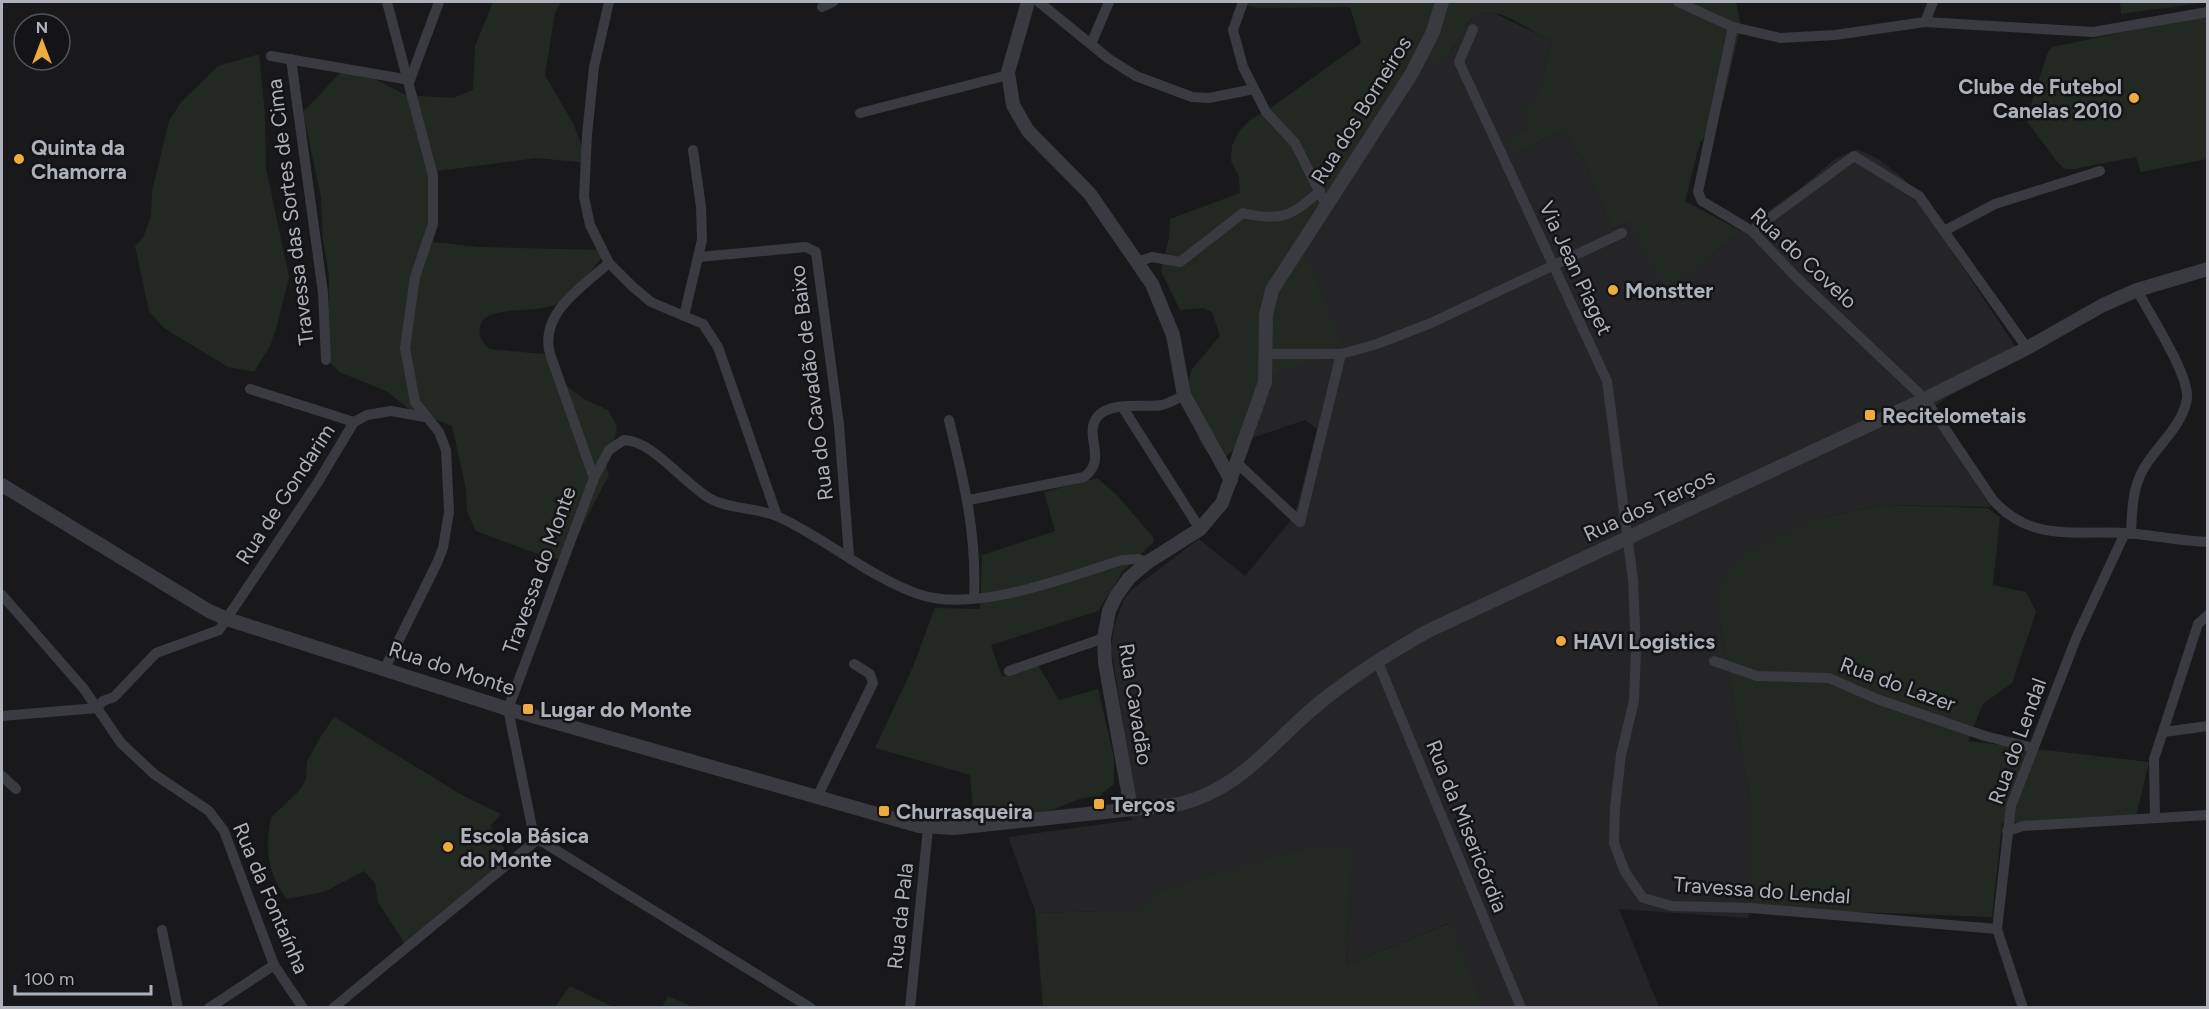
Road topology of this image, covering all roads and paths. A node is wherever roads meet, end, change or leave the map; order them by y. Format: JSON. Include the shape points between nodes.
{"nodes":[{"id":1,"x":387,"y":2,"type":"edge"},
{"id":2,"x":439,"y":2,"type":"edge"},
{"id":3,"x":609,"y":2,"type":"edge"},
{"id":4,"x":833,"y":2,"type":"edge"},
{"id":5,"x":1028,"y":2,"type":"edge"},
{"id":6,"x":1039,"y":2,"type":"edge"},
{"id":7,"x":1109,"y":2,"type":"edge"},
{"id":8,"x":1243,"y":2,"type":"edge"},
{"id":9,"x":1442,"y":2,"type":"edge"},
{"id":10,"x":1678,"y":2,"type":"edge"},
{"id":11,"x":1933,"y":2,"type":"edge"},
{"id":12,"x":822,"y":7,"type":"dead end"},
{"id":13,"x":2208,"y":12,"type":"edge"},
{"id":14,"x":1925,"y":22,"type":"junction"},
{"id":15,"x":1733,"y":27,"type":"junction"},
{"id":16,"x":1473,"y":29,"type":"dead end"},
{"id":17,"x":1091,"y":44,"type":"junction"},
{"id":18,"x":271,"y":56,"type":"dead end"},
{"id":19,"x":291,"y":59,"type":"junction"},
{"id":20,"x":1008,"y":75,"type":"junction"},
{"id":21,"x":410,"y":80,"type":"junction"},
{"id":22,"x":1254,"y":89,"type":"junction"},
{"id":23,"x":860,"y":113,"type":"dead end"},
{"id":24,"x":693,"y":150,"type":"dead end"},
{"id":25,"x":2100,"y":171,"type":"dead end"},
{"id":26,"x":1320,"y":191,"type":"junction"},
{"id":27,"x":1326,"y":205,"type":"junction"},
{"id":28,"x":1752,"y":231,"type":"junction"},
{"id":29,"x":1944,"y":231,"type":"junction"},
{"id":30,"x":1622,"y":233,"type":"dead end"},
{"id":31,"x":699,"y":257,"type":"junction"},
{"id":32,"x":1137,"y":261,"type":"junction"},
{"id":33,"x":609,"y":263,"type":"junction"},
{"id":34,"x":1554,"y":265,"type":"junction"},
{"id":35,"x":2208,"y":269,"type":"edge"},
{"id":36,"x":2137,"y":290,"type":"junction"},
{"id":37,"x":684,"y":316,"type":"junction"},
{"id":38,"x":2027,"y":348,"type":"junction"},
{"id":39,"x":1267,"y":354,"type":"junction"},
{"id":40,"x":1341,"y":354,"type":"junction"},
{"id":41,"x":326,"y":360,"type":"dead end"},
{"id":42,"x":250,"y":389,"type":"dead end"},
{"id":43,"x":1184,"y":395,"type":"junction"},
{"id":44,"x":1925,"y":399,"type":"junction"},
{"id":45,"x":1123,"y":408,"type":"junction"},
{"id":46,"x":425,"y":417,"type":"junction"},
{"id":47,"x":949,"y":420,"type":"dead end"},
{"id":48,"x":354,"y":422,"type":"junction"},
{"id":49,"x":1236,"y":462,"type":"junction"},
{"id":50,"x":594,"y":478,"type":"junction"},
{"id":51,"x":1230,"y":480,"type":"junction"},
{"id":52,"x":2,"y":485,"type":"edge"},
{"id":53,"x":969,"y":500,"type":"junction"},
{"id":54,"x":777,"y":516,"type":"junction"},
{"id":55,"x":1200,"y":529,"type":"junction"},
{"id":56,"x":2128,"y":534,"type":"junction"},
{"id":57,"x":1628,"y":537,"type":"junction"},
{"id":58,"x":2208,"y":542,"type":"edge"},
{"id":59,"x":849,"y":556,"type":"junction"},
{"id":60,"x":1148,"y":562,"type":"junction"},
{"id":61,"x":2,"y":595,"type":"edge"},
{"id":62,"x":974,"y":598,"type":"junction"},
{"id":63,"x":227,"y":619,"type":"junction"},
{"id":64,"x":2207,"y":619,"type":"edge"},
{"id":65,"x":1104,"y":638,"type":"junction"},
{"id":66,"x":1377,"y":660,"type":"junction"},
{"id":67,"x":1714,"y":661,"type":"dead end"},
{"id":68,"x":854,"y":664,"type":"dead end"},
{"id":69,"x":385,"y":668,"type":"junction"},
{"id":70,"x":1009,"y":671,"type":"dead end"},
{"id":71,"x":97,"y":708,"type":"junction"},
{"id":72,"x":508,"y":709,"type":"junction"},
{"id":73,"x":2,"y":716,"type":"edge"},
{"id":74,"x":2208,"y":726,"type":"edge"},
{"id":75,"x":2164,"y":732,"type":"junction"},
{"id":76,"x":2033,"y":748,"type":"junction"},
{"id":77,"x":2,"y":776,"type":"edge"},
{"id":78,"x":16,"y":789,"type":"dead end"},
{"id":79,"x":817,"y":797,"type":"junction"},
{"id":80,"x":1131,"y":808,"type":"junction"},
{"id":81,"x":2208,"y":815,"type":"edge"},
{"id":82,"x":2155,"y":817,"type":"junction"},
{"id":83,"x":928,"y":828,"type":"junction"},
{"id":84,"x":2007,"y":831,"type":"junction"},
{"id":85,"x":538,"y":840,"type":"junction"},
{"id":86,"x":1997,"y":929,"type":"junction"},
{"id":87,"x":162,"y":930,"type":"dead end"},
{"id":88,"x":274,"y":965,"type":"junction"},
{"id":89,"x":178,"y":1008,"type":"edge"},
{"id":90,"x":209,"y":1008,"type":"edge"},
{"id":91,"x":303,"y":1008,"type":"edge"},
{"id":92,"x":333,"y":1008,"type":"edge"},
{"id":93,"x":811,"y":1008,"type":"edge"},
{"id":94,"x":910,"y":1008,"type":"edge"},
{"id":95,"x":1521,"y":1008,"type":"edge"},
{"id":96,"x":2023,"y":1008,"type":"edge"}],
"edges":[{"from":1,"to":21,"type":"street"},
{"from":2,"to":21,"type":"street"},
{"from":3,"to":33,"type":"street","via":[[594,67],[584,197],[590,225]]},
{"from":4,"to":12,"type":"street"},
{"from":5,"to":20,"type":"street"},
{"from":6,"to":17,"type":"street"},
{"from":7,"to":17,"type":"street"},
{"from":8,"to":22,"type":"street","via":[[1233,30]]},
{"from":9,"to":27,"type":"street","name":"Rua dos Borneiros","via":[[1433,32],[1412,73]]},
{"from":10,"to":15,"type":"street"},
{"from":11,"to":14,"type":"street"},
{"from":13,"to":14,"type":"street","via":[[2093,32]]},
{"from":14,"to":15,"type":"street","via":[[1835,35],[1780,38]]},
{"from":15,"to":28,"type":"street","name":"Rua do Covelo","via":[[1698,192],[1702,201]]},
{"from":16,"to":34,"type":"street","name":"Via Jean Piaget","via":[[1459,62]]},
{"from":17,"to":22,"type":"street","via":[[1136,76],[1192,97],[1209,98]]},
{"from":18,"to":19,"type":"street"},
{"from":19,"to":21,"type":"street"},
{"from":19,"to":41,"type":"street","name":"Travessa das Sortes de Cima","via":[[323,293]]},
{"from":20,"to":23,"type":"street"},
{"from":20,"to":32,"type":"street","via":[[1019,119],[1090,194]]},
{"from":21,"to":46,"type":"street","via":[[433,176],[433,224],[415,277],[405,348],[412,392]]},
{"from":22,"to":26,"type":"street","via":[[1266,112],[1295,143]]},
{"from":24,"to":31,"type":"street","via":[[703,225]]},
{"from":25,"to":29,"type":"street","via":[[1995,204]]},
{"from":26,"to":27,"type":"street"},
{"from":26,"to":32,"type":"street","via":[[1283,218],[1243,213],[1180,262],[1152,256]]},
{"from":27,"to":39,"type":"street","name":"Rua dos Borneiros","via":[[1272,290],[1266,315]]},
{"from":28,"to":29,"type":"street","via":[[1854,156],[1919,196]]},
{"from":28,"to":44,"type":"street","name":"Rua do Covelo"},
{"from":29,"to":38,"type":"street"},
{"from":30,"to":34,"type":"street"},
{"from":31,"to":37,"type":"street"},
{"from":31,"to":59,"type":"street","name":"Rua do Cavadão de Baixo","via":[[806,246],[816,252],[839,425]]},
{"from":32,"to":43,"type":"street","via":[[1168,316]]},
{"from":33,"to":37,"type":"street","via":[[651,302]]},
{"from":33,"to":50,"type":"street","via":[[559,310],[548,333],[550,354]]},
{"from":34,"to":40,"type":"street","via":[[1405,334]]},
{"from":34,"to":57,"type":"street","name":"Via Jean Piaget","via":[[1607,381]]},
{"from":35,"to":36,"type":"street","name":"Rua dos Terços"},
{"from":36,"to":38,"type":"street","name":"Rua dos Terços"},
{"from":36,"to":56,"type":"street","name":"Rua do Lendal","via":[[2181,373],[2187,397],[2178,422],[2143,469],[2133,498]]},
{"from":37,"to":54,"type":"street","via":[[702,324],[718,348]]},
{"from":38,"to":44,"type":"street","name":"Rua dos Terços"},
{"from":39,"to":40,"type":"street"},
{"from":39,"to":49,"type":"street","name":"Rua Cavadão","via":[[1265,382]]},
{"from":40,"to":49,"type":"street","via":[[1300,522]]},
{"from":42,"to":48,"type":"street"},
{"from":43,"to":45,"type":"street","via":[[1162,405]]},
{"from":43,"to":51,"type":"street"},
{"from":44,"to":56,"type":"street","name":"Rua do Covelo","via":[[2005,514],[2040,531]]},
{"from":44,"to":57,"type":"street","name":"Rua dos Terços"},
{"from":45,"to":53,"type":"street","via":[[1098,417],[1093,432],[1096,463],[1084,477]]},
{"from":45,"to":55,"type":"street"},
{"from":46,"to":48,"type":"street","name":"Rua de Gondarim","via":[[392,411],[367,415]]},
{"from":46,"to":69,"type":"street","via":[[439,432],[446,450],[447,529],[437,563]]},
{"from":47,"to":53,"type":"street"},
{"from":48,"to":63,"type":"street","name":"Rua de Gondarim"},
{"from":49,"to":51,"type":"street","name":"Rua Cavadão"},
{"from":50,"to":54,"type":"street","name":"Travessa do Monte","via":[[609,450],[624,440],[632,440],[711,499]]},
{"from":50,"to":72,"type":"street","name":"Travessa do Monte"},
{"from":51,"to":55,"type":"street","name":"Rua Cavadão","via":[[1215,514]]},
{"from":52,"to":63,"type":"street","name":"Rua do Monte"},
{"from":53,"to":62,"type":"street","via":[[975,539]]},
{"from":54,"to":59,"type":"street"},
{"from":55,"to":60,"type":"street","name":"Rua Cavadão"},
{"from":56,"to":58,"type":"street","name":"Rua do Covelo"},
{"from":56,"to":76,"type":"street","name":"Rua do Lendal","via":[[2077,636]]},
{"from":57,"to":66,"type":"street","name":"Rua dos Terços","via":[[1428,631]]},
{"from":57,"to":86,"type":"street","name":"Travessa do Lendal","via":[[1636,650],[1634,701],[1622,755],[1614,843],[1625,872],[1643,898],[1672,906],[1751,908]]},
{"from":59,"to":62,"type":"street","via":[[919,595]]},
{"from":60,"to":62,"type":"street","via":[[1122,560],[1020,591]]},
{"from":60,"to":65,"type":"street","name":"Rua Cavadão","via":[[1116,596]]},
{"from":61,"to":71,"type":"street","name":"Rua da Fontaínha"},
{"from":63,"to":69,"type":"street","name":"Rua do Monte"},
{"from":63,"to":71,"type":"street","via":[[219,630],[156,653]]},
{"from":64,"to":75,"type":"street","via":[[2198,624]]},
{"from":65,"to":70,"type":"street"},
{"from":65,"to":80,"type":"street","name":"Rua Cavadão","via":[[1107,679]]},
{"from":66,"to":80,"type":"street","name":"Rua dos Terços","via":[[1317,705],[1226,787],[1180,804]]},
{"from":66,"to":95,"type":"street","name":"Rua da Misericórdia"},
{"from":67,"to":76,"type":"street","name":"Rua do Lazer","via":[[1757,676],[1829,678],[1877,699]]},
{"from":68,"to":79,"type":"street","via":[[870,674],[873,683]]},
{"from":69,"to":72,"type":"street","name":"Rua do Monte"},
{"from":71,"to":73,"type":"street"},
{"from":71,"to":88,"type":"street","name":"Rua da Fontaínha","via":[[121,743],[154,774],[209,811],[224,831]]},
{"from":72,"to":79,"type":"street","name":"Rua do Monte"},
{"from":72,"to":85,"type":"street","via":[[533,832]]},
{"from":74,"to":75,"type":"street"},
{"from":75,"to":82,"type":"street","via":[[2154,759]]},
{"from":76,"to":84,"type":"street","name":"Rua do Lendal","via":[[2011,806]]},
{"from":77,"to":78,"type":"street"},
{"from":79,"to":83,"type":"street","name":"Rua do Monte"},
{"from":80,"to":83,"type":"street","name":"Rua do Monte"},
{"from":81,"to":82,"type":"street"},
{"from":82,"to":84,"type":"street","via":[[2023,826]]},
{"from":83,"to":94,"type":"street","name":"Rua da Pala"},
{"from":84,"to":86,"type":"street","name":"Rua do Lendal"},
{"from":85,"to":92,"type":"street"},
{"from":85,"to":93,"type":"street"},
{"from":86,"to":96,"type":"street","name":"Rua do Lendal"},
{"from":87,"to":89,"type":"street"},
{"from":88,"to":90,"type":"street"},
{"from":88,"to":91,"type":"street","name":"Rua da Fontaínha"}]}
